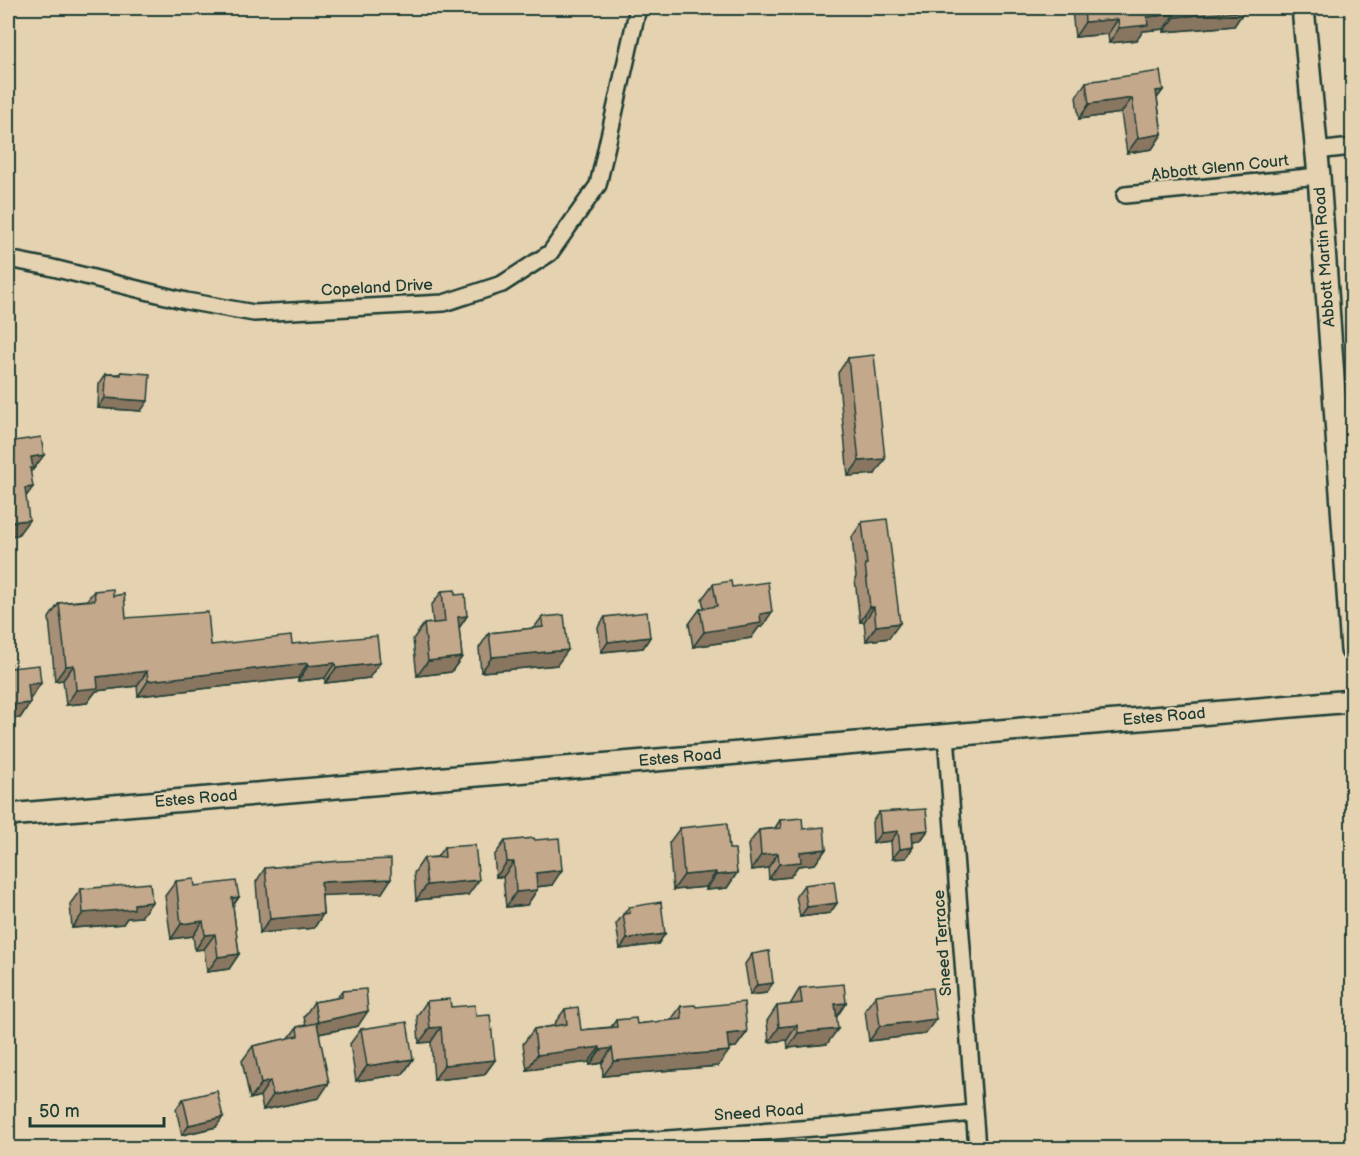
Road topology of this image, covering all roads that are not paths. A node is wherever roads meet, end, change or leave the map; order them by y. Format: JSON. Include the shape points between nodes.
{"nodes":[{"id":1,"x":639,"y":8,"type":"edge"},
{"id":2,"x":1303,"y":8,"type":"edge"},
{"id":3,"x":1353,"y":147,"type":"edge"},
{"id":4,"x":1316,"y":150,"type":"junction"},
{"id":5,"x":1319,"y":176,"type":"junction"},
{"id":6,"x":1125,"y":195,"type":"dead end"},
{"id":7,"x":8,"y":259,"type":"edge"},
{"id":8,"x":1353,"y":650,"type":"edge"},
{"id":9,"x":1353,"y":701,"type":"edge"},
{"id":10,"x":945,"y":735,"type":"junction"},
{"id":11,"x":8,"y":815,"type":"edge"},
{"id":12,"x":973,"y":1113,"type":"junction"},
{"id":13,"x":547,"y":1149,"type":"edge"},
{"id":14,"x":977,"y":1149,"type":"edge"}],
"edges":[{"from":1,"to":7,"type":"street","name":"Copeland Drive","via":[[598,185],[550,253],[502,284],[444,303],[254,313]]},
{"from":2,"to":4,"type":"main road","name":"Abbott Martin Road"},
{"from":3,"to":4,"type":"street"},
{"from":4,"to":5,"type":"main road","name":"Abbott Martin Road"},
{"from":5,"to":6,"type":"street","name":"Abbott Glenn Court"},
{"from":5,"to":8,"type":"main road","name":"Abbott Martin Road"},
{"from":9,"to":10,"type":"main road","name":"Estes Road"},
{"from":10,"to":11,"type":"main road","name":"Estes Road"},
{"from":10,"to":12,"type":"street","name":"Sneed Terrace"},
{"from":12,"to":13,"type":"street","name":"Sneed Road"},
{"from":12,"to":14,"type":"street","name":"Sneed Terrace"}]}
